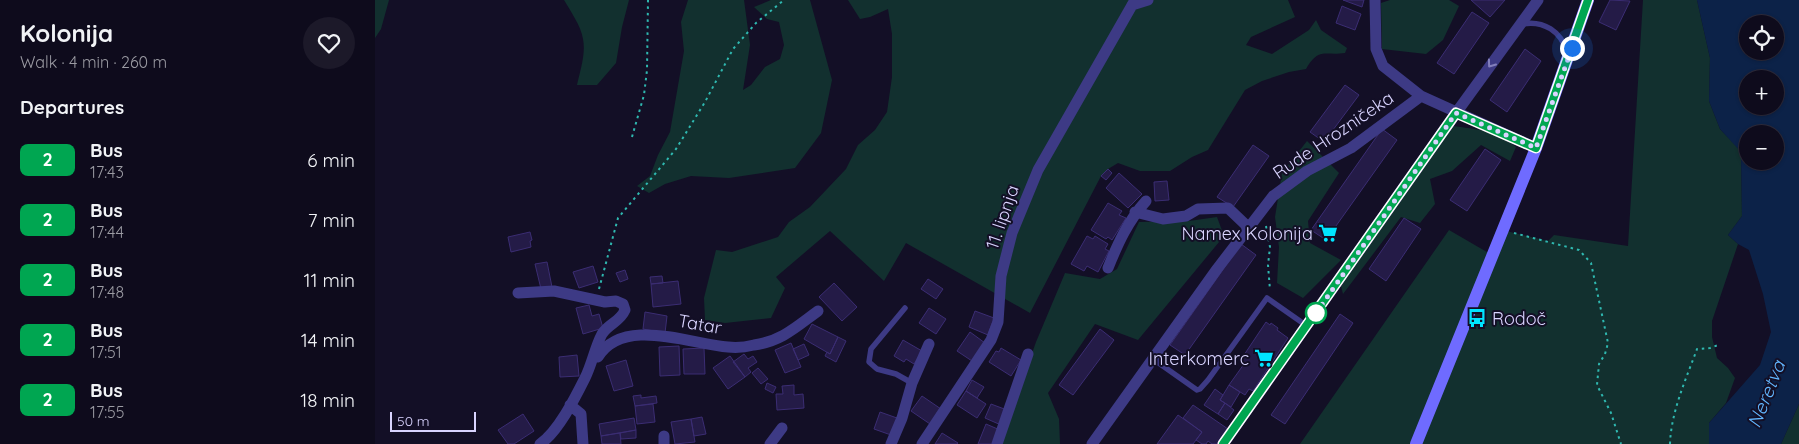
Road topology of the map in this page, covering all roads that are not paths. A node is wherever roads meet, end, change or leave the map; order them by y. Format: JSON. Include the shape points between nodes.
{"nodes":[{"id":1,"x":1148,"y":0,"type":"edge"},
{"id":2,"x":1375,"y":0,"type":"edge"},
{"id":3,"x":1538,"y":0,"type":"edge"},
{"id":4,"x":1588,"y":0,"type":"edge"},
{"id":5,"x":1133,"y":2,"type":"edge"},
{"id":6,"x":1520,"y":25,"type":"junction"},
{"id":7,"x":1569,"y":58,"type":"junction"},
{"id":8,"x":1421,"y":96,"type":"junction"},
{"id":9,"x":1456,"y":113,"type":"junction"},
{"id":10,"x":1536,"y":148,"type":"junction"},
{"id":11,"x":1146,"y":201,"type":"dead end"},
{"id":12,"x":1135,"y":212,"type":"junction"},
{"id":13,"x":1249,"y":228,"type":"junction"},
{"id":14,"x":1109,"y":268,"type":"dead end"},
{"id":15,"x":518,"y":293,"type":"dead end"},
{"id":16,"x":905,"y":308,"type":"dead end"},
{"id":17,"x":818,"y":311,"type":"dead end"},
{"id":18,"x":1307,"y":326,"type":"junction"},
{"id":19,"x":929,"y":344,"type":"dead end"},
{"id":20,"x":1029,"y":354,"type":"dead end"},
{"id":21,"x":1153,"y":359,"type":"junction"},
{"id":22,"x":585,"y":378,"type":"junction"},
{"id":23,"x":912,"y":383,"type":"junction"},
{"id":24,"x":570,"y":405,"type":"junction"},
{"id":25,"x":782,"y":428,"type":"dead end"},
{"id":26,"x":539,"y":444,"type":"edge"},
{"id":27,"x":583,"y":444,"type":"edge"},
{"id":28,"x":770,"y":444,"type":"edge"},
{"id":29,"x":891,"y":444,"type":"edge"},
{"id":30,"x":922,"y":444,"type":"edge"},
{"id":31,"x":997,"y":444,"type":"edge"},
{"id":32,"x":1093,"y":444,"type":"edge"},
{"id":33,"x":1223,"y":444,"type":"edge"},
{"id":34,"x":1416,"y":444,"type":"edge"}],
"edges":[{"from":1,"to":5,"type":"street","name":"11. lipnja"},
{"from":2,"to":8,"type":"street","name":"Rude Hrozničeka","via":[[1376,49],[1383,66]]},
{"from":3,"to":6,"type":"street"},
{"from":4,"to":7,"type":"main road"},
{"from":5,"to":30,"type":"street","name":"11. lipnja","via":[[1038,170],[1010,242],[1001,276],[998,322],[991,340]]},
{"from":6,"to":7,"type":"lane","via":[[1541,24],[1555,31],[1562,38]]},
{"from":6,"to":9,"type":"street","one_way":true},
{"from":7,"to":10,"type":"main road"},
{"from":8,"to":9,"type":"street","name":"Rude Hrozničeka"},
{"from":8,"to":13,"type":"street","name":"Rude Hrozničeka","via":[[1351,148],[1307,171],[1273,196]]},
{"from":9,"to":10,"type":"street","name":"Rude Hrozničeka"},
{"from":9,"to":18,"type":"street"},
{"from":10,"to":34,"type":"main road"},
{"from":11,"to":12,"type":"street"},
{"from":12,"to":13,"type":"street","via":[[1163,218],[1187,216],[1198,209],[1228,208]]},
{"from":12,"to":14,"type":"street"},
{"from":13,"to":21,"type":"street","name":"Rude Hrozničeka"},
{"from":15,"to":22,"type":"street","name":"Tatar","via":[[554,291],[623,304],[625,310],[621,319],[603,334]]},
{"from":16,"to":23,"type":"lane","via":[[871,349],[869,362],[877,369]]},
{"from":17,"to":22,"type":"street","name":"Tatar","via":[[779,339],[755,345],[729,347],[659,335],[624,338],[610,343],[601,351]]},
{"from":18,"to":21,"type":"lane","via":[[1267,298],[1197,390]]},
{"from":18,"to":33,"type":"street"},
{"from":19,"to":23,"type":"street"},
{"from":20,"to":31,"type":"street"},
{"from":21,"to":32,"type":"street","name":"Rude Hrozničeka"},
{"from":22,"to":24,"type":"street","name":"Tatar"},
{"from":23,"to":29,"type":"street"},
{"from":24,"to":26,"type":"street","name":"Tatar","via":[[550,436]]},
{"from":24,"to":27,"type":"street","via":[[581,414]]},
{"from":25,"to":28,"type":"street"}]}
